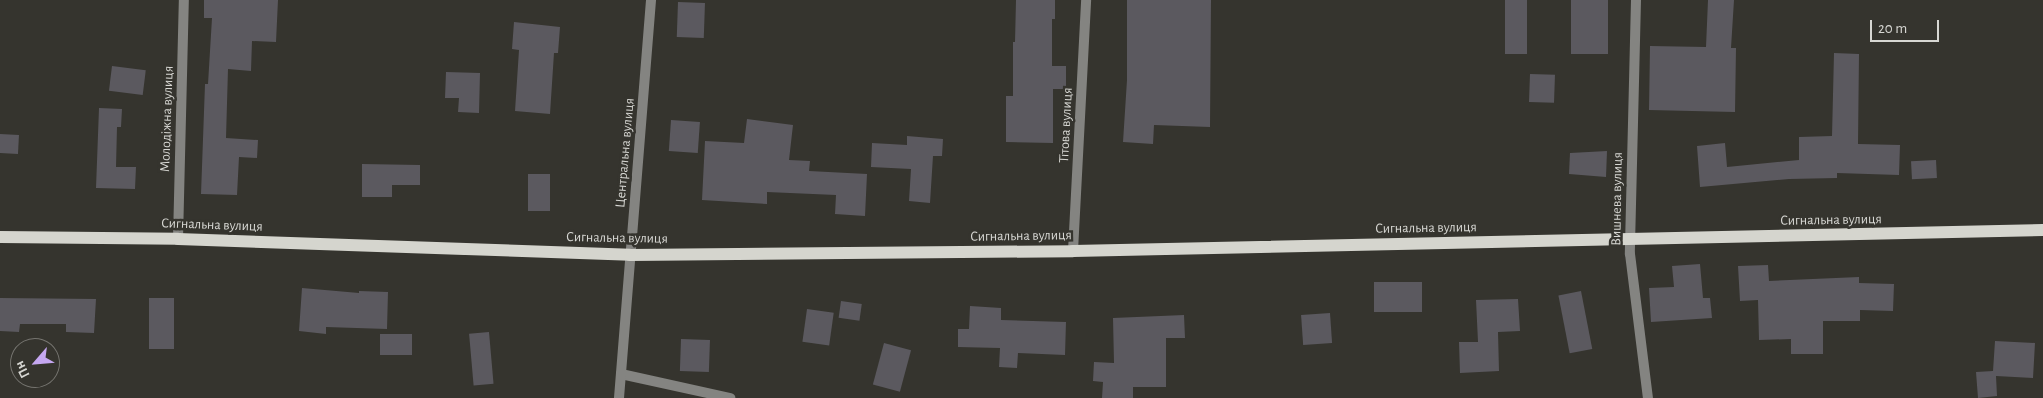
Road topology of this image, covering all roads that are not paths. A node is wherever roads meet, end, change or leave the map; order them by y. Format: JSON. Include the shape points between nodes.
{"nodes":[{"id":1,"x":184,"y":0,"type":"edge"},
{"id":2,"x":651,"y":0,"type":"edge"},
{"id":3,"x":1086,"y":0,"type":"edge"},
{"id":4,"x":1636,"y":0,"type":"edge"},
{"id":5,"x":2043,"y":230,"type":"edge"},
{"id":6,"x":0,"y":237,"type":"edge"},
{"id":7,"x":178,"y":239,"type":"junction"},
{"id":8,"x":1630,"y":239,"type":"junction"},
{"id":9,"x":1073,"y":251,"type":"junction"},
{"id":10,"x":630,"y":255,"type":"junction"},
{"id":11,"x":621,"y":374,"type":"junction"},
{"id":12,"x":619,"y":398,"type":"edge"},
{"id":13,"x":730,"y":398,"type":"edge"},
{"id":14,"x":1648,"y":398,"type":"edge"}],
"edges":[{"from":1,"to":7,"type":"street","name":"Молодіжна вулиця"},
{"from":2,"to":10,"type":"street","name":"Центральна вулиця"},
{"from":3,"to":9,"type":"street","name":"Тітова вулиця"},
{"from":4,"to":8,"type":"street","name":"Вишнева вулиця"},
{"from":5,"to":8,"type":"main road","name":"Сигнальна вулиця"},
{"from":6,"to":7,"type":"main road","name":"Сигнальна вулиця"},
{"from":7,"to":10,"type":"main road","name":"Сигнальна вулиця"},
{"from":8,"to":9,"type":"main road","name":"Сигнальна вулиця"},
{"from":8,"to":14,"type":"street","name":"Вишнева вулиця"},
{"from":9,"to":10,"type":"main road","name":"Сигнальна вулиця"},
{"from":10,"to":11,"type":"street","name":"Центральна вулиця"},
{"from":11,"to":12,"type":"street","name":"Центральна вулиця"},
{"from":11,"to":13,"type":"street"}]}
